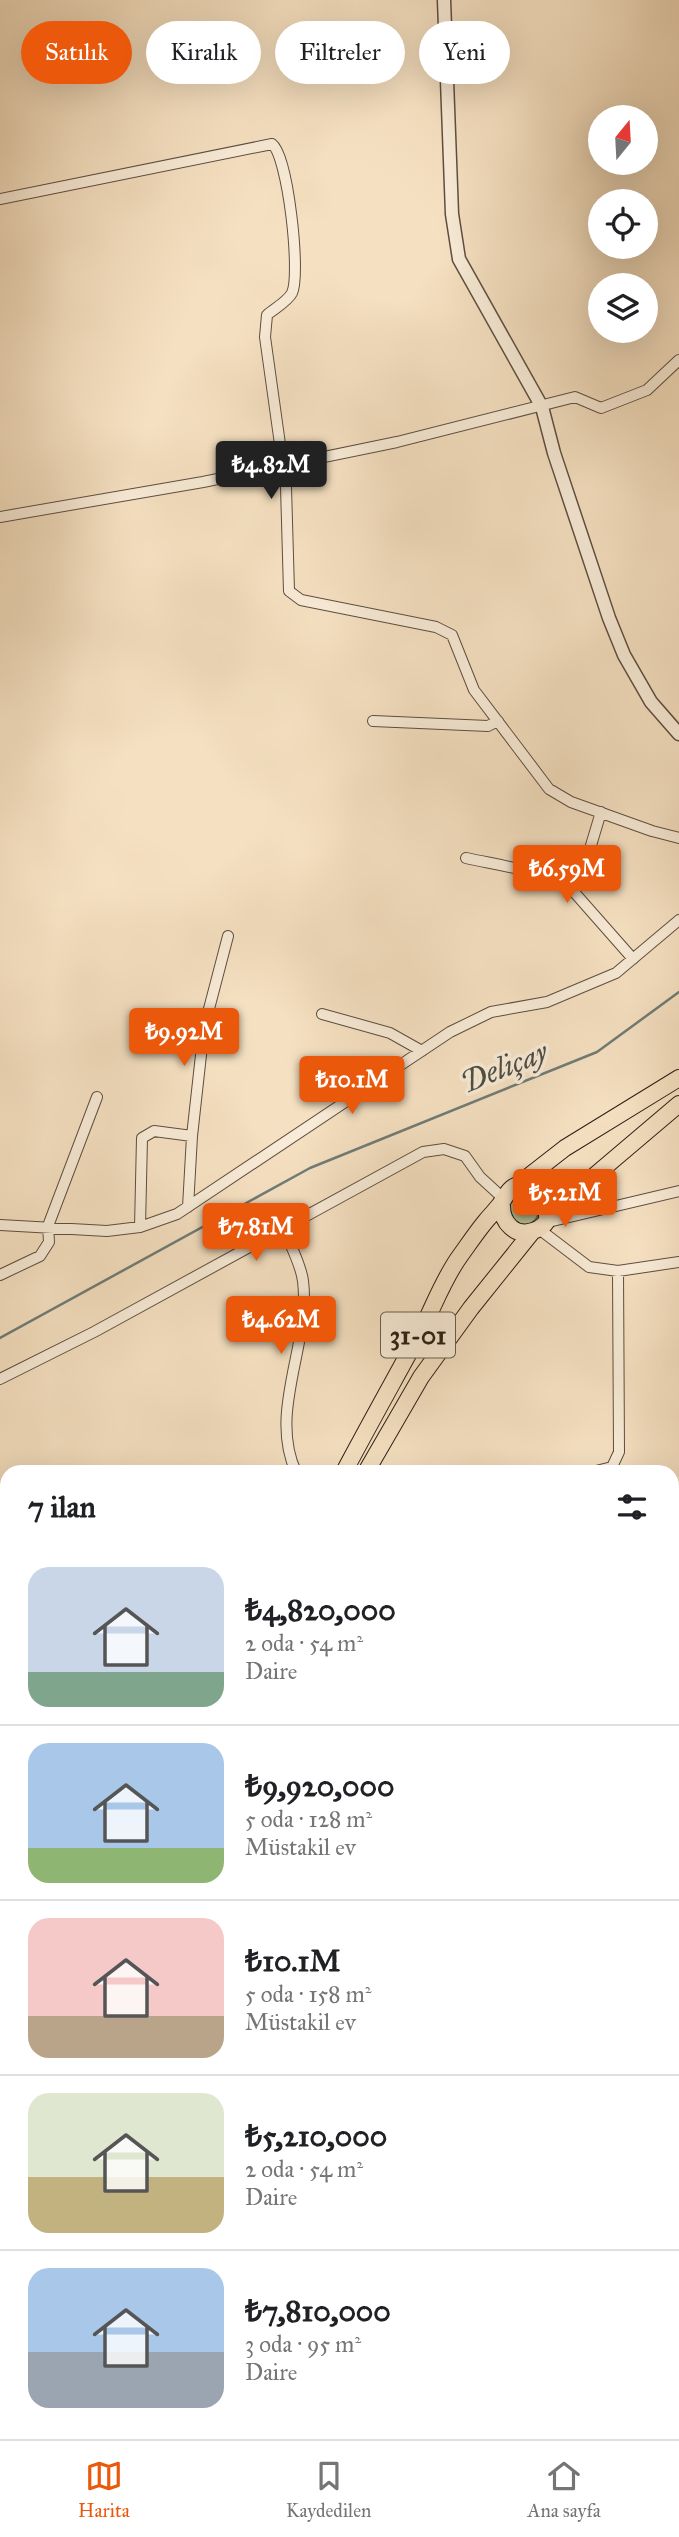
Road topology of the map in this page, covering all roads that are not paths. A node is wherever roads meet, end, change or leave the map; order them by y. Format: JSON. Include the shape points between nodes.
{"nodes":[{"id":1,"x":444,"y":0,"type":"edge"},
{"id":2,"x":0,"y":199,"type":"edge"},
{"id":3,"x":679,"y":360,"type":"edge"},
{"id":4,"x":542,"y":407,"type":"junction"},
{"id":5,"x":283,"y":466,"type":"junction"},
{"id":6,"x":0,"y":517,"type":"edge"},
{"id":7,"x":373,"y":721,"type":"dead end"},
{"id":8,"x":498,"y":721,"type":"junction"},
{"id":9,"x":679,"y":734,"type":"edge"},
{"id":10,"x":601,"y":812,"type":"junction"},
{"id":11,"x":679,"y":838,"type":"edge"},
{"id":12,"x":466,"y":858,"type":"dead end"},
{"id":13,"x":574,"y":891,"type":"junction"},
{"id":14,"x":679,"y":920,"type":"edge"},
{"id":15,"x":228,"y":936,"type":"dead end"},
{"id":16,"x":632,"y":959,"type":"junction"},
{"id":17,"x":322,"y":1014,"type":"dead end"},
{"id":18,"x":422,"y":1051,"type":"junction"},
{"id":19,"x":679,"y":1078,"type":"edge"},
{"id":20,"x":97,"y":1097,"type":"dead end"},
{"id":21,"x":679,"y":1104,"type":"edge"},
{"id":22,"x":192,"y":1136,"type":"junction"},
{"id":23,"x":679,"y":1191,"type":"edge"},
{"id":24,"x":507,"y":1198,"type":"junction"},
{"id":25,"x":188,"y":1207,"type":"junction"},
{"id":26,"x":0,"y":1225,"type":"edge"},
{"id":27,"x":540,"y":1225,"type":"junction"},
{"id":28,"x":48,"y":1226,"type":"junction"},
{"id":29,"x":140,"y":1227,"type":"junction"},
{"id":30,"x":285,"y":1230,"type":"junction"},
{"id":31,"x":679,"y":1262,"type":"edge"},
{"id":32,"x":618,"y":1271,"type":"junction"},
{"id":33,"x":0,"y":1276,"type":"edge"},
{"id":34,"x":0,"y":1379,"type":"edge"},
{"id":35,"x":292,"y":1465,"type":"edge"},
{"id":36,"x":348,"y":1465,"type":"edge"},
{"id":37,"x":370,"y":1465,"type":"edge"},
{"id":38,"x":613,"y":1465,"type":"edge"}],
"edges":[{"from":1,"to":4,"type":"street","via":[[452,214],[459,259]]},
{"from":2,"to":5,"type":"street","via":[[272,144],[277,148],[286,176],[295,271],[292,293],[267,314],[265,337]]},
{"from":3,"to":4,"type":"street","via":[[647,390],[618,403],[601,408],[575,397]]},
{"from":4,"to":5,"type":"street"},
{"from":4,"to":9,"type":"street","via":[[624,655],[651,702]]},
{"from":5,"to":6,"type":"street"},
{"from":5,"to":8,"type":"street","via":[[289,591],[301,600],[436,627],[452,635],[474,690]]},
{"from":7,"to":8,"type":"street","via":[[488,726]]},
{"from":8,"to":10,"type":"street","via":[[549,789]]},
{"from":10,"to":11,"type":"street"},
{"from":10,"to":13,"type":"street"},
{"from":12,"to":13,"type":"street","via":[[541,875]]},
{"from":13,"to":16,"type":"street"},
{"from":14,"to":16,"type":"street"},
{"from":15,"to":22,"type":"street","via":[[204,1028]]},
{"from":16,"to":18,"type":"street","via":[[616,973],[547,1002],[491,1012]]},
{"from":17,"to":18,"type":"street","via":[[390,1033]]},
{"from":18,"to":25,"type":"street"},
{"from":19,"to":24,"type":"highway","number":"31-01","via":[[565,1148]]},
{"from":20,"to":28,"type":"street"},
{"from":21,"to":27,"type":"highway","number":"31-01"},
{"from":22,"to":25,"type":"street"},
{"from":22,"to":29,"type":"street","via":[[153,1131],[142,1138]]},
{"from":23,"to":27,"type":"street"},
{"from":24,"to":27,"type":"highway","via":[[502,1214],[509,1227],[524,1233]]},
{"from":24,"to":27,"type":"highway","via":[[530,1186],[543,1194],[547,1201]]},
{"from":24,"to":30,"type":"street","via":[[480,1177],[465,1156],[444,1149],[424,1152]]},
{"from":24,"to":36,"type":"highway","number":"31-01","via":[[452,1267]]},
{"from":25,"to":29,"type":"street"},
{"from":26,"to":28,"type":"street"},
{"from":27,"to":32,"type":"street","via":[[589,1267]]},
{"from":27,"to":37,"type":"highway","number":"31-01","via":[[421,1377]]},
{"from":28,"to":29,"type":"street","via":[[107,1231]]},
{"from":28,"to":33,"type":"street","via":[[50,1242],[40,1256]]},
{"from":30,"to":34,"type":"street"},
{"from":30,"to":35,"type":"street","via":[[303,1280],[302,1322],[286,1422],[287,1454]]},
{"from":31,"to":32,"type":"street"},
{"from":32,"to":38,"type":"street","via":[[619,1452]]}]}
